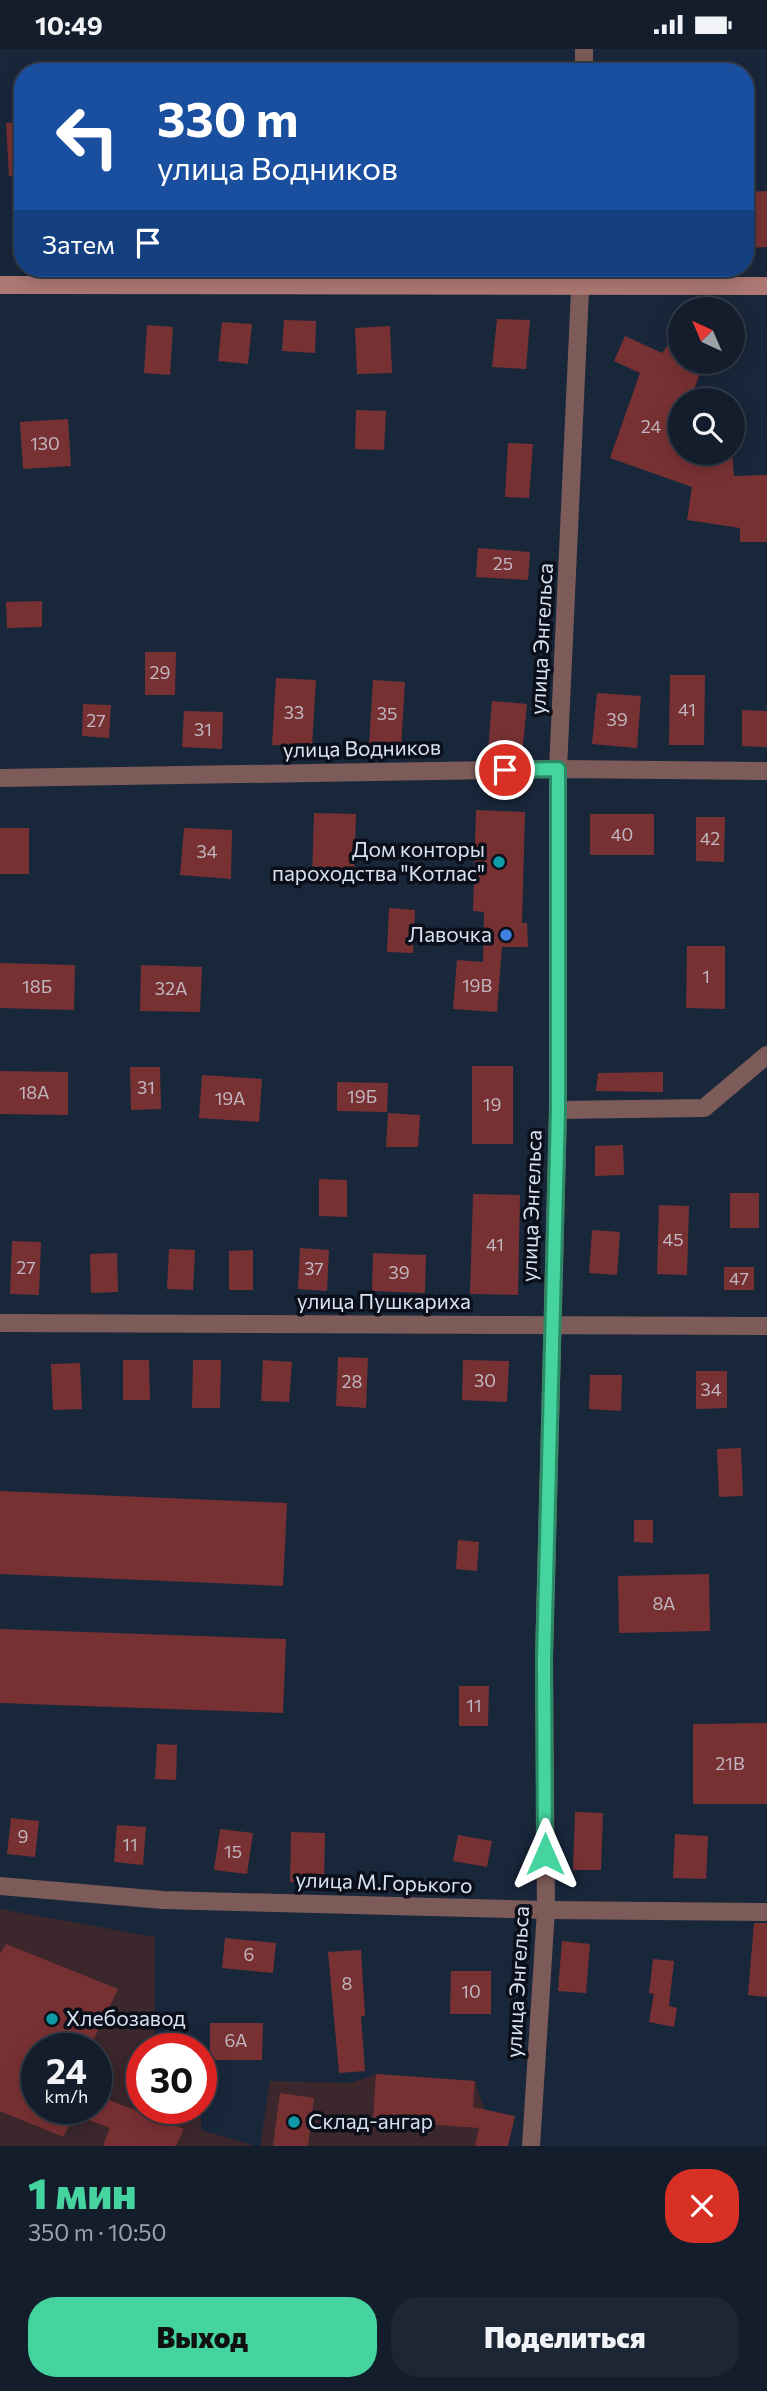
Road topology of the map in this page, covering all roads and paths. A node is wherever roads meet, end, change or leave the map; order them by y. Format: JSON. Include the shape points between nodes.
{"nodes":[{"id":1,"x":516,"y":277,"type":"edge"},
{"id":2,"x":581,"y":277,"type":"edge"},
{"id":3,"x":600,"y":277,"type":"edge"},
{"id":4,"x":0,"y":285,"type":"edge"},
{"id":5,"x":767,"y":286,"type":"edge"},
{"id":6,"x":558,"y":769,"type":"junction"},
{"id":7,"x":767,"y":771,"type":"edge"},
{"id":8,"x":0,"y":778,"type":"edge"},
{"id":9,"x":767,"y":1055,"type":"edge"},
{"id":10,"x":558,"y":1110,"type":"junction"},
{"id":11,"x":0,"y":1324,"type":"edge"},
{"id":12,"x":551,"y":1326,"type":"junction"},
{"id":13,"x":767,"y":1326,"type":"edge"},
{"id":14,"x":0,"y":1886,"type":"edge"},
{"id":15,"x":545,"y":1910,"type":"junction"},
{"id":16,"x":767,"y":1912,"type":"edge"},
{"id":17,"x":531,"y":2146,"type":"edge"}],
"edges":[{"from":1,"to":4,"type":"main road"},
{"from":2,"to":6,"type":"street","name":"улица Энгельса"},
{"from":3,"to":5,"type":"main road"},
{"from":6,"to":7,"type":"street","name":"улица Водников"},
{"from":6,"to":8,"type":"street","name":"улица Водников"},
{"from":6,"to":10,"type":"street","name":"улица Энгельса"},
{"from":9,"to":10,"type":"street","via":[[704,1108]]},
{"from":10,"to":12,"type":"street","name":"улица Энгельса"},
{"from":11,"to":12,"type":"street","name":"улица Пушкариха"},
{"from":12,"to":13,"type":"street","name":"улица Пушкариха"},
{"from":12,"to":15,"type":"street","name":"улица Энгельса","via":[[544,1659]]},
{"from":14,"to":15,"type":"street","name":"улица М.Горького","via":[[163,1900]]},
{"from":15,"to":16,"type":"street","name":"улица М.Горького"},
{"from":15,"to":17,"type":"street","name":"улица Энгельса"}]}
